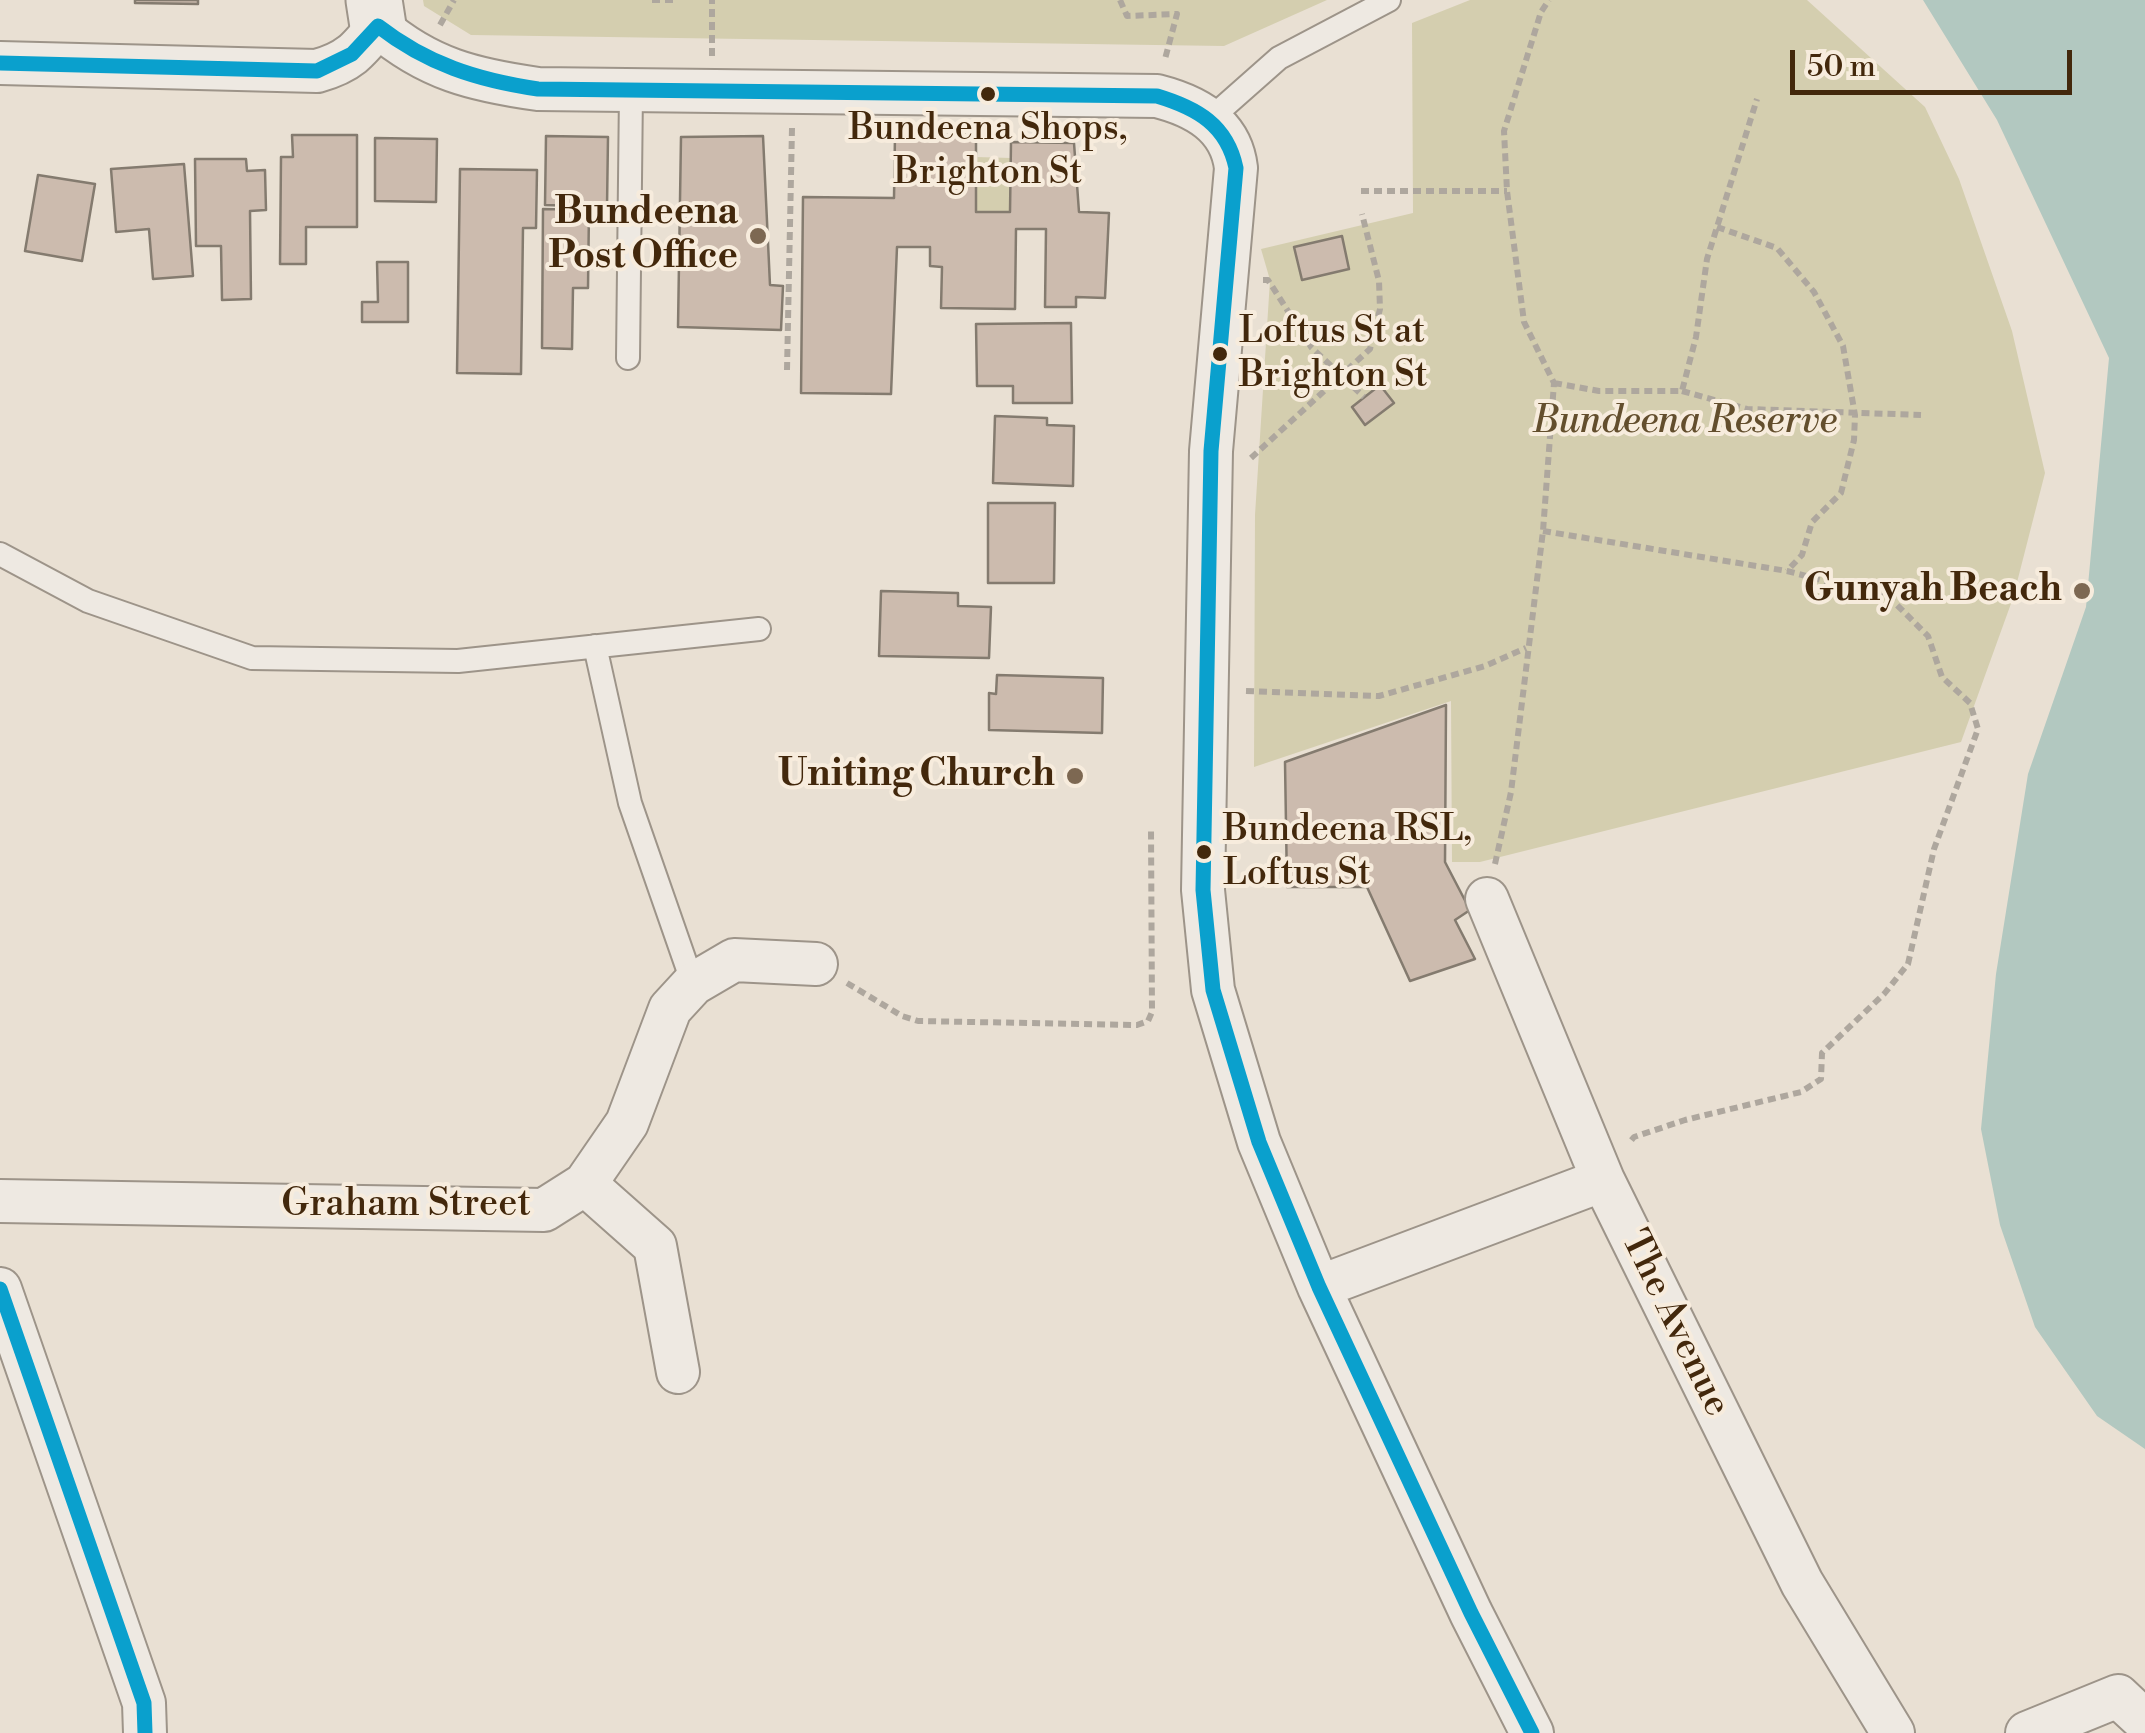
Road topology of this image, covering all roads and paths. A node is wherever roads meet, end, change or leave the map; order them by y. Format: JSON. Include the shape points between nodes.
{"nodes":[{"id":1,"x":652,"y":0,"type":"edge"},
{"id":2,"x":676,"y":0,"type":"edge"},
{"id":3,"x":712,"y":0,"type":"edge"},
{"id":4,"x":1120,"y":0,"type":"edge"},
{"id":5,"x":1388,"y":0,"type":"edge"},
{"id":6,"x":1549,"y":0,"type":"edge"},
{"id":7,"x":376,"y":13,"type":"edge"},
{"id":8,"x":1166,"y":54,"type":"dead end"},
{"id":9,"x":0,"y":63,"type":"edge"},
{"id":10,"x":631,"y":91,"type":"junction"},
{"id":11,"x":712,"y":92,"type":"junction"},
{"id":12,"x":792,"y":92,"type":"junction"},
{"id":13,"x":1757,"y":98,"type":"dead end"},
{"id":14,"x":1210,"y":119,"type":"junction"},
{"id":15,"x":1361,"y":191,"type":"dead end"},
{"id":16,"x":1507,"y":191,"type":"junction"},
{"id":17,"x":1362,"y":214,"type":"dead end"},
{"id":18,"x":1718,"y":227,"type":"junction"},
{"id":19,"x":1227,"y":278,"type":"junction"},
{"id":20,"x":628,"y":358,"type":"dead end"},
{"id":21,"x":787,"y":370,"type":"dead end"},
{"id":22,"x":1340,"y":378,"type":"junction"},
{"id":23,"x":1554,"y":383,"type":"junction"},
{"id":24,"x":1682,"y":391,"type":"junction"},
{"id":25,"x":1364,"y":398,"type":"dead end"},
{"id":26,"x":1855,"y":415,"type":"junction"},
{"id":27,"x":1921,"y":415,"type":"dead end"},
{"id":28,"x":1246,"y":462,"type":"dead end"},
{"id":29,"x":1543,"y":531,"type":"junction"},
{"id":30,"x":0,"y":554,"type":"edge"},
{"id":31,"x":1786,"y":571,"type":"junction"},
{"id":32,"x":759,"y":630,"type":"dead end"},
{"id":33,"x":595,"y":646,"type":"junction"},
{"id":34,"x":1527,"y":648,"type":"junction"},
{"id":35,"x":1246,"y":691,"type":"dead end"},
{"id":36,"x":1151,"y":829,"type":"dead end"},
{"id":37,"x":1487,"y":899,"type":"joint"},
{"id":38,"x":816,"y":964,"type":"joint"},
{"id":39,"x":694,"y":984,"type":"junction"},
{"id":40,"x":1603,"y":1180,"type":"junction"},
{"id":41,"x":586,"y":1184,"type":"junction"},
{"id":42,"x":0,"y":1201,"type":"edge"},
{"id":43,"x":1319,"y":1287,"type":"junction"},
{"id":44,"x":0,"y":1289,"type":"edge"},
{"id":45,"x":678,"y":1372,"type":"dead end"},
{"id":46,"x":2145,"y":1721,"type":"edge"},
{"id":47,"x":145,"y":1733,"type":"edge"},
{"id":48,"x":1532,"y":1733,"type":"edge"},
{"id":49,"x":1893,"y":1733,"type":"edge"},
{"id":50,"x":2026,"y":1733,"type":"edge"}],
"edges":[{"from":1,"to":2,"type":"path"},
{"from":3,"to":11,"type":"path"},
{"from":4,"to":8,"type":"path","via":[[1127,16],[1177,14]]},
{"from":5,"to":14,"type":"lane","via":[[1278,58]]},
{"from":6,"to":16,"type":"path","via":[[1504,131]]},
{"from":7,"to":9,"type":"street","via":[[360,49],[342,64],[317,70]]},
{"from":7,"to":10,"type":"street","via":[[422,59],[482,81]]},
{"from":10,"to":11,"type":"street"},
{"from":10,"to":20,"type":"lane"},
{"from":11,"to":12,"type":"street"},
{"from":12,"to":14,"type":"street","via":[[1157,96]]},
{"from":12,"to":21,"type":"path"},
{"from":13,"to":18,"type":"path"},
{"from":14,"to":19,"type":"street","via":[[1230,141],[1236,168]]},
{"from":15,"to":16,"type":"path"},
{"from":16,"to":23,"type":"path","via":[[1524,322]]},
{"from":17,"to":22,"type":"path","via":[[1380,309],[1370,349]]},
{"from":18,"to":24,"type":"path"},
{"from":18,"to":26,"type":"path","via":[[1777,248],[1814,292],[1843,346]]},
{"from":19,"to":22,"type":"path","via":[[1268,280],[1311,348]]},
{"from":19,"to":43,"type":"street","via":[[1211,450],[1204,927],[1228,1048]]},
{"from":22,"to":25,"type":"path"},
{"from":22,"to":28,"type":"path"},
{"from":23,"to":24,"type":"path","via":[[1600,391]]},
{"from":23,"to":29,"type":"path"},
{"from":24,"to":26,"type":"path","via":[[1747,409]]},
{"from":26,"to":27,"type":"path"},
{"from":26,"to":31,"type":"path","via":[[1840,493],[1812,522],[1802,555]]},
{"from":29,"to":31,"type":"path"},
{"from":29,"to":34,"type":"path"},
{"from":30,"to":33,"type":"lane","via":[[88,600],[252,658],[458,661]]},
{"from":31,"to":40,"type":"path","via":[[1890,598],[1928,636],[1942,677],[1970,703],[1978,729],[1934,849],[1908,964],[1822,1053],[1821,1079],[1801,1092],[1634,1137]]},
{"from":32,"to":33,"type":"lane"},
{"from":33,"to":39,"type":"lane","via":[[630,803]]},
{"from":34,"to":35,"type":"path","via":[[1379,696]]},
{"from":34,"to":37,"type":"path","via":[[1510,792]]},
{"from":36,"to":38,"type":"path","via":[[1148,1021],[918,1021]]},
{"from":37,"to":40,"type":"street","name":"The Avenue"},
{"from":38,"to":39,"type":"street","via":[[734,960]]},
{"from":39,"to":41,"type":"street","via":[[670,1009],[627,1123]]},
{"from":40,"to":43,"type":"street"},
{"from":40,"to":49,"type":"street","name":"The Avenue","via":[[1802,1583]]},
{"from":41,"to":42,"type":"street","name":"Graham Street","via":[[544,1210]]},
{"from":41,"to":45,"type":"street","name":"Graham Street","via":[[654,1246]]},
{"from":43,"to":48,"type":"street"},
{"from":44,"to":47,"type":"street","via":[[144,1703]]},
{"from":46,"to":50,"type":"street","via":[[2118,1696]]}]}
